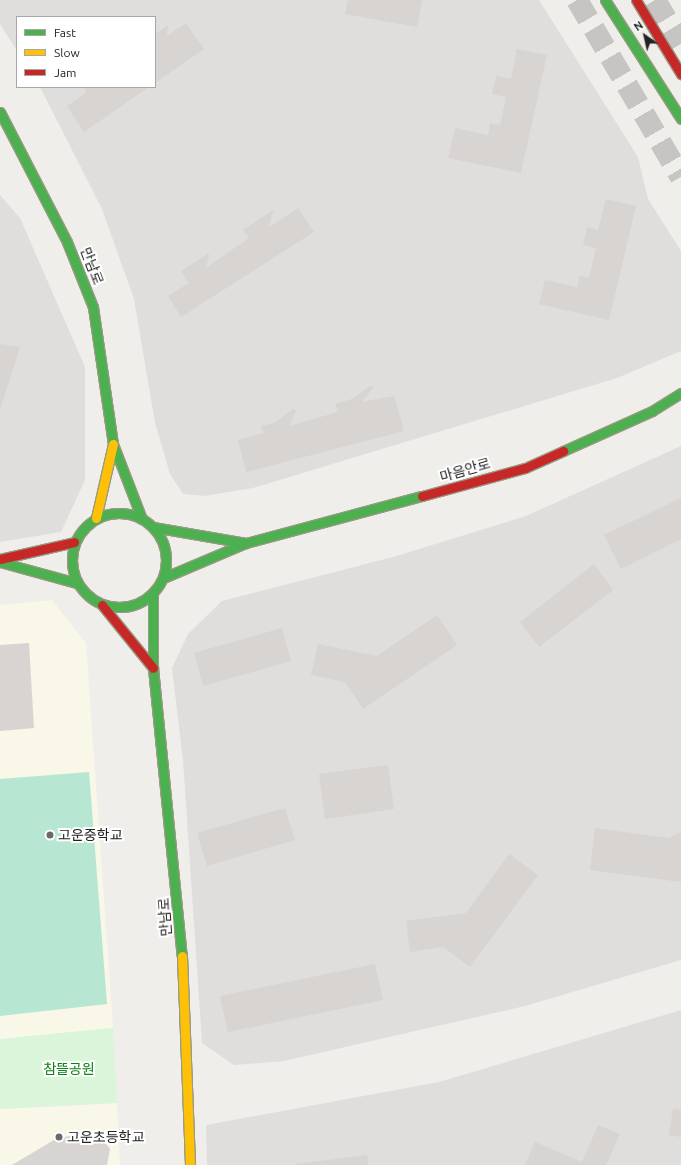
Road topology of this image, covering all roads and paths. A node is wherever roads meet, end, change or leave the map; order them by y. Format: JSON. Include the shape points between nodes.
{"nodes":[{"id":1,"x":605,"y":0,"type":"edge"},
{"id":2,"x":636,"y":0,"type":"edge"},
{"id":3,"x":681,"y":74,"type":"edge"},
{"id":4,"x":0,"y":112,"type":"edge"},
{"id":5,"x":681,"y":119,"type":"edge"},
{"id":6,"x":681,"y":393,"type":"edge"},
{"id":7,"x":112,"y":444,"type":"junction"},
{"id":8,"x":96,"y":518,"type":"junction"},
{"id":9,"x":142,"y":519,"type":"junction"},
{"id":10,"x":153,"y":527,"type":"junction"},
{"id":11,"x":74,"y":542,"type":"junction"},
{"id":12,"x":246,"y":543,"type":"junction"},
{"id":13,"x":0,"y":560,"type":"edge"},
{"id":14,"x":163,"y":578,"type":"junction"},
{"id":15,"x":77,"y":583,"type":"junction"},
{"id":16,"x":153,"y":593,"type":"junction"},
{"id":17,"x":102,"y":605,"type":"junction"},
{"id":18,"x":153,"y":668,"type":"junction"},
{"id":19,"x":190,"y":1165,"type":"edge"}],
"edges":[{"from":1,"to":5,"type":"street"},
{"from":2,"to":3,"type":"street"},
{"from":4,"to":7,"type":"street","name":"만남로","via":[[67,242],[93,307]]},
{"from":6,"to":12,"type":"street","name":"마음안로","via":[[652,411],[525,468]]},
{"from":7,"to":8,"type":"street"},
{"from":7,"to":9,"type":"street"},
{"from":8,"to":9,"type":"street","via":[[111,513]]},
{"from":8,"to":11,"type":"street"},
{"from":9,"to":10,"type":"street"},
{"from":10,"to":12,"type":"street"},
{"from":10,"to":14,"type":"street","via":[[163,542],[166,560]]},
{"from":11,"to":13,"type":"street"},
{"from":11,"to":15,"type":"street","via":[[71,563]]},
{"from":12,"to":14,"type":"street","name":"마음안로"},
{"from":13,"to":15,"type":"street"},
{"from":14,"to":16,"type":"street"},
{"from":15,"to":17,"type":"street","via":[[88,597]]},
{"from":16,"to":17,"type":"street","via":[[138,604],[120,608]]},
{"from":16,"to":18,"type":"street","name":"만남로"},
{"from":17,"to":18,"type":"street"},
{"from":18,"to":19,"type":"street","name":"만남로","via":[[180,913]]}]}
